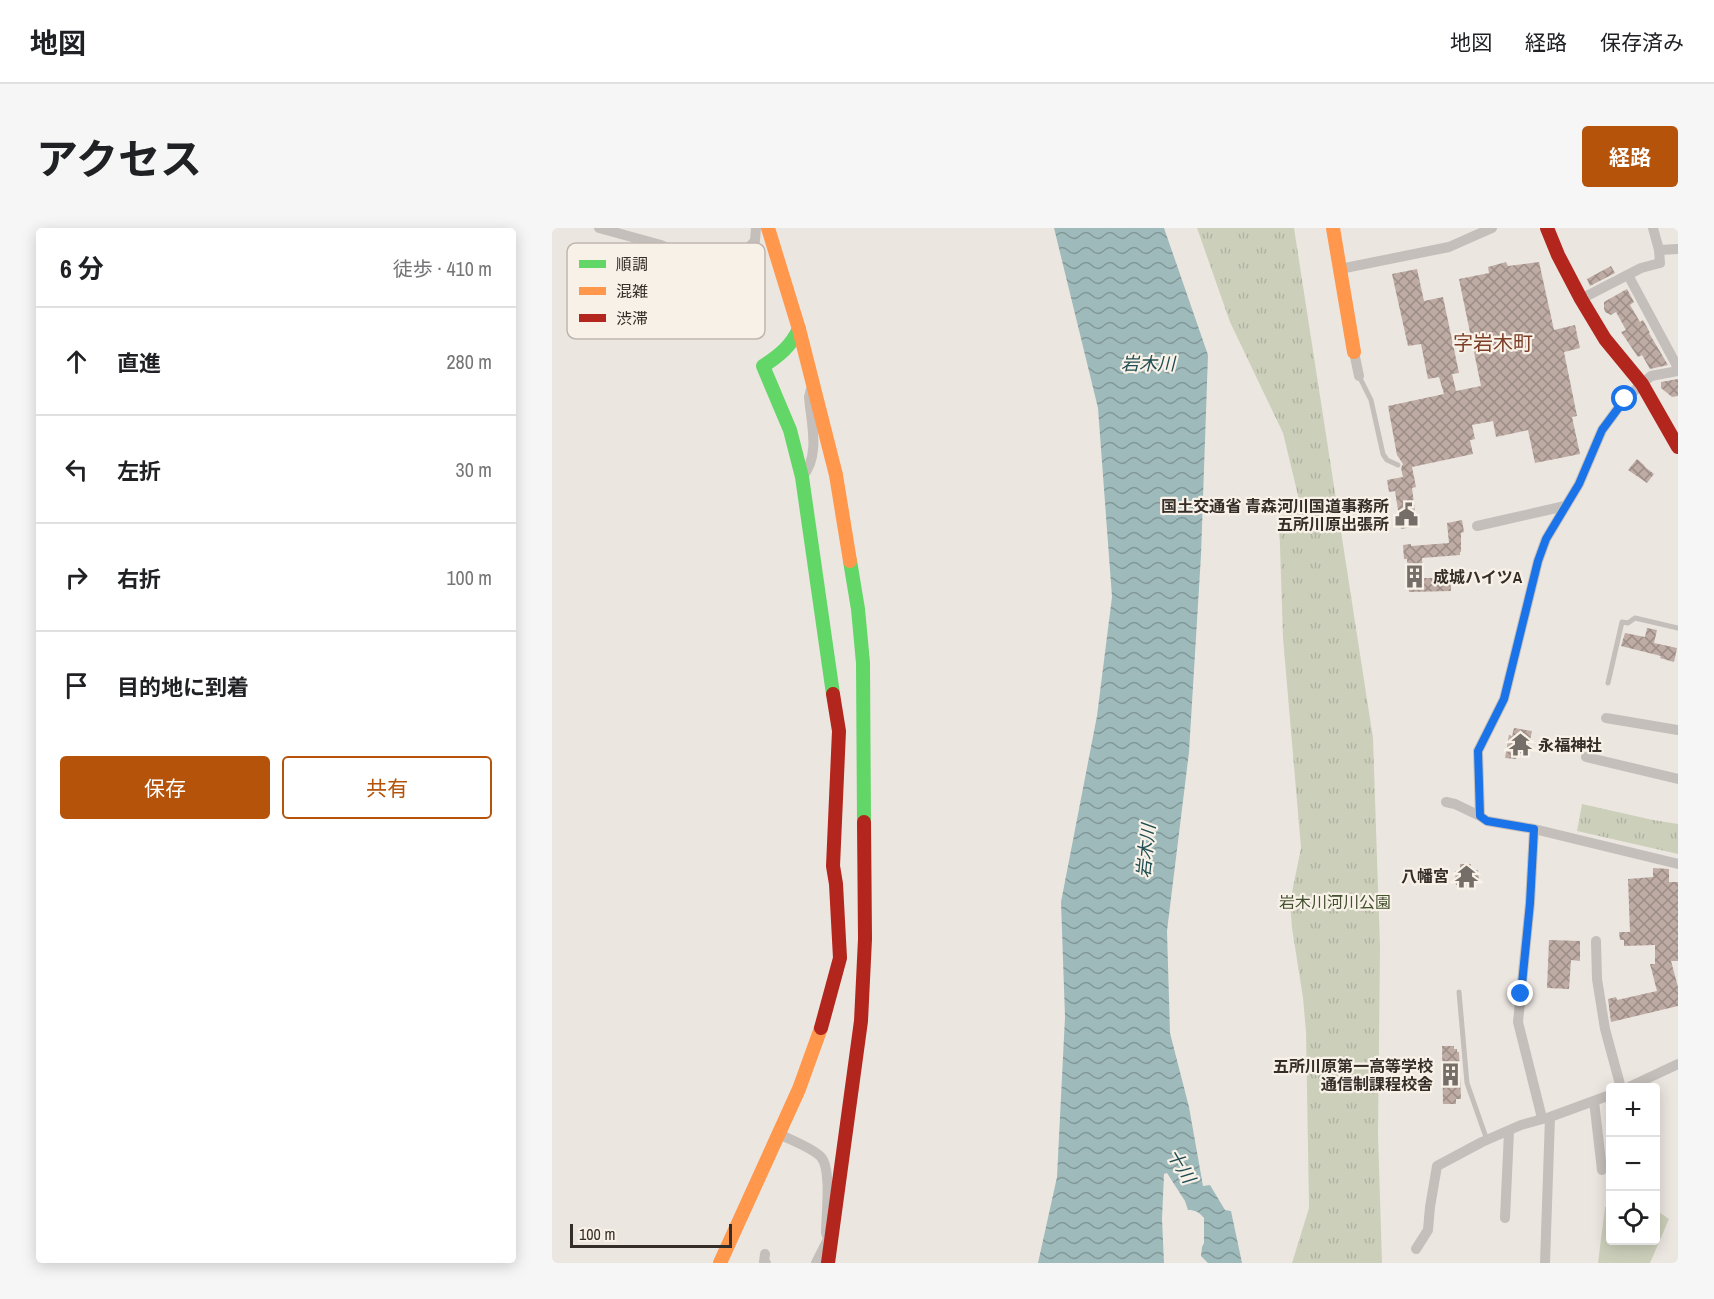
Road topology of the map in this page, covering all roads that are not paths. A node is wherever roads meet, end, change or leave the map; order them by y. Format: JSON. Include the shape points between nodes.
{"nodes":[{"id":1,"x":599,"y":228,"type":"edge"},
{"id":2,"x":756,"y":228,"type":"edge"},
{"id":3,"x":768,"y":228,"type":"edge"},
{"id":4,"x":1333,"y":228,"type":"edge"},
{"id":5,"x":1492,"y":228,"type":"edge"},
{"id":6,"x":1547,"y":228,"type":"edge"},
{"id":7,"x":1653,"y":228,"type":"edge"},
{"id":8,"x":654,"y":243,"type":"edge"},
{"id":9,"x":753,"y":243,"type":"edge"},
{"id":10,"x":1678,"y":249,"type":"edge"},
{"id":11,"x":1659,"y":250,"type":"junction"},
{"id":12,"x":1340,"y":269,"type":"junction"},
{"id":13,"x":1628,"y":275,"type":"junction"},
{"id":14,"x":1581,"y":299,"type":"junction"},
{"id":15,"x":799,"y":329,"type":"junction"},
{"id":16,"x":1354,"y":352,"type":"joint"},
{"id":17,"x":1678,"y":369,"type":"edge"},
{"id":18,"x":1359,"y":376,"type":"joint"},
{"id":19,"x":813,"y":383,"type":"junction"},
{"id":20,"x":1642,"y":384,"type":"junction"},
{"id":21,"x":811,"y":416,"type":"junction"},
{"id":22,"x":790,"y":430,"type":"junction"},
{"id":23,"x":1678,"y":447,"type":"edge"},
{"id":24,"x":1398,"y":465,"type":"dead end"},
{"id":25,"x":802,"y":477,"type":"junction"},
{"id":26,"x":1565,"y":506,"type":"junction"},
{"id":27,"x":1477,"y":526,"type":"dead end"},
{"id":28,"x":1678,"y":628,"type":"edge"},
{"id":29,"x":1608,"y":683,"type":"dead end"},
{"id":30,"x":1606,"y":718,"type":"dead end"},
{"id":31,"x":1678,"y":730,"type":"edge"},
{"id":32,"x":1586,"y":757,"type":"dead end"},
{"id":33,"x":1678,"y":779,"type":"edge"},
{"id":34,"x":1446,"y":802,"type":"dead end"},
{"id":35,"x":1480,"y":816,"type":"junction"},
{"id":36,"x":1534,"y":829,"type":"junction"},
{"id":37,"x":1678,"y":864,"type":"edge"},
{"id":38,"x":1596,"y":941,"type":"dead end"},
{"id":39,"x":1459,"y":992,"type":"dead end"},
{"id":40,"x":1678,"y":1064,"type":"edge"},
{"id":41,"x":1620,"y":1083,"type":"edge"},
{"id":42,"x":1638,"y":1083,"type":"edge"},
{"id":43,"x":1606,"y":1097,"type":"edge"},
{"id":44,"x":1594,"y":1101,"type":"junction"},
{"id":45,"x":1546,"y":1118,"type":"junction"},
{"id":46,"x":1509,"y":1131,"type":"junction"},
{"id":47,"x":779,"y":1134,"type":"junction"},
{"id":48,"x":1487,"y":1140,"type":"junction"},
{"id":49,"x":1602,"y":1170,"type":"dead end"},
{"id":50,"x":1505,"y":1218,"type":"dead end"},
{"id":51,"x":830,"y":1241,"type":"junction"},
{"id":52,"x":1416,"y":1249,"type":"dead end"},
{"id":53,"x":720,"y":1263,"type":"edge"},
{"id":54,"x":816,"y":1263,"type":"edge"},
{"id":55,"x":828,"y":1263,"type":"edge"},
{"id":56,"x":1545,"y":1263,"type":"edge"}],
"edges":[{"from":1,"to":8,"type":"street"},
{"from":2,"to":9,"type":"street"},
{"from":3,"to":15,"type":"street"},
{"from":4,"to":12,"type":"street"},
{"from":5,"to":12,"type":"street","via":[[1449,247]]},
{"from":6,"to":14,"type":"street"},
{"from":7,"to":11,"type":"street"},
{"from":10,"to":11,"type":"street"},
{"from":11,"to":13,"type":"street","via":[[1660,263]]},
{"from":12,"to":16,"type":"street"},
{"from":13,"to":14,"type":"street"},
{"from":13,"to":17,"type":"street"},
{"from":14,"to":20,"type":"street","via":[[1605,339]]},
{"from":15,"to":19,"type":"street"},
{"from":15,"to":22,"type":"street","via":[[782,355],[763,366]]},
{"from":16,"to":18,"type":"street"},
{"from":17,"to":20,"type":"street","via":[[1651,376]]},
{"from":18,"to":24,"type":"lane","via":[[1371,400],[1383,454]]},
{"from":19,"to":21,"type":"street","via":[[809,397]]},
{"from":19,"to":51,"type":"street","via":[[836,475],[863,663],[865,939],[861,1021]]},
{"from":20,"to":23,"type":"street"},
{"from":20,"to":26,"type":"street","via":[[1602,430]]},
{"from":21,"to":22,"type":"street"},
{"from":21,"to":25,"type":"street","via":[[813,450]]},
{"from":22,"to":25,"type":"street"},
{"from":25,"to":47,"type":"street","via":[[839,731],[833,866],[840,958],[818,1037]]},
{"from":26,"to":27,"type":"street"},
{"from":26,"to":35,"type":"street","via":[[1538,561],[1504,699],[1478,751]]},
{"from":28,"to":29,"type":"lane","via":[[1635,618],[1622,622]]},
{"from":30,"to":31,"type":"street"},
{"from":32,"to":33,"type":"street"},
{"from":34,"to":35,"type":"street"},
{"from":35,"to":36,"type":"street","via":[[1487,821]]},
{"from":36,"to":37,"type":"street"},
{"from":36,"to":45,"type":"street","via":[[1518,1022]]},
{"from":38,"to":41,"type":"street","via":[[1605,1029]]},
{"from":39,"to":48,"type":"lane","via":[[1467,1083]]},
{"from":40,"to":42,"type":"street"},
{"from":43,"to":44,"type":"street"},
{"from":44,"to":45,"type":"street"},
{"from":44,"to":49,"type":"street"},
{"from":45,"to":46,"type":"street"},
{"from":45,"to":56,"type":"street"},
{"from":46,"to":48,"type":"street"},
{"from":46,"to":50,"type":"street"},
{"from":47,"to":51,"type":"street","via":[[823,1159],[827,1173],[826,1233]]},
{"from":47,"to":53,"type":"street"},
{"from":48,"to":52,"type":"street","via":[[1437,1166],[1428,1230]]},
{"from":51,"to":54,"type":"street"},
{"from":51,"to":55,"type":"street"}]}
